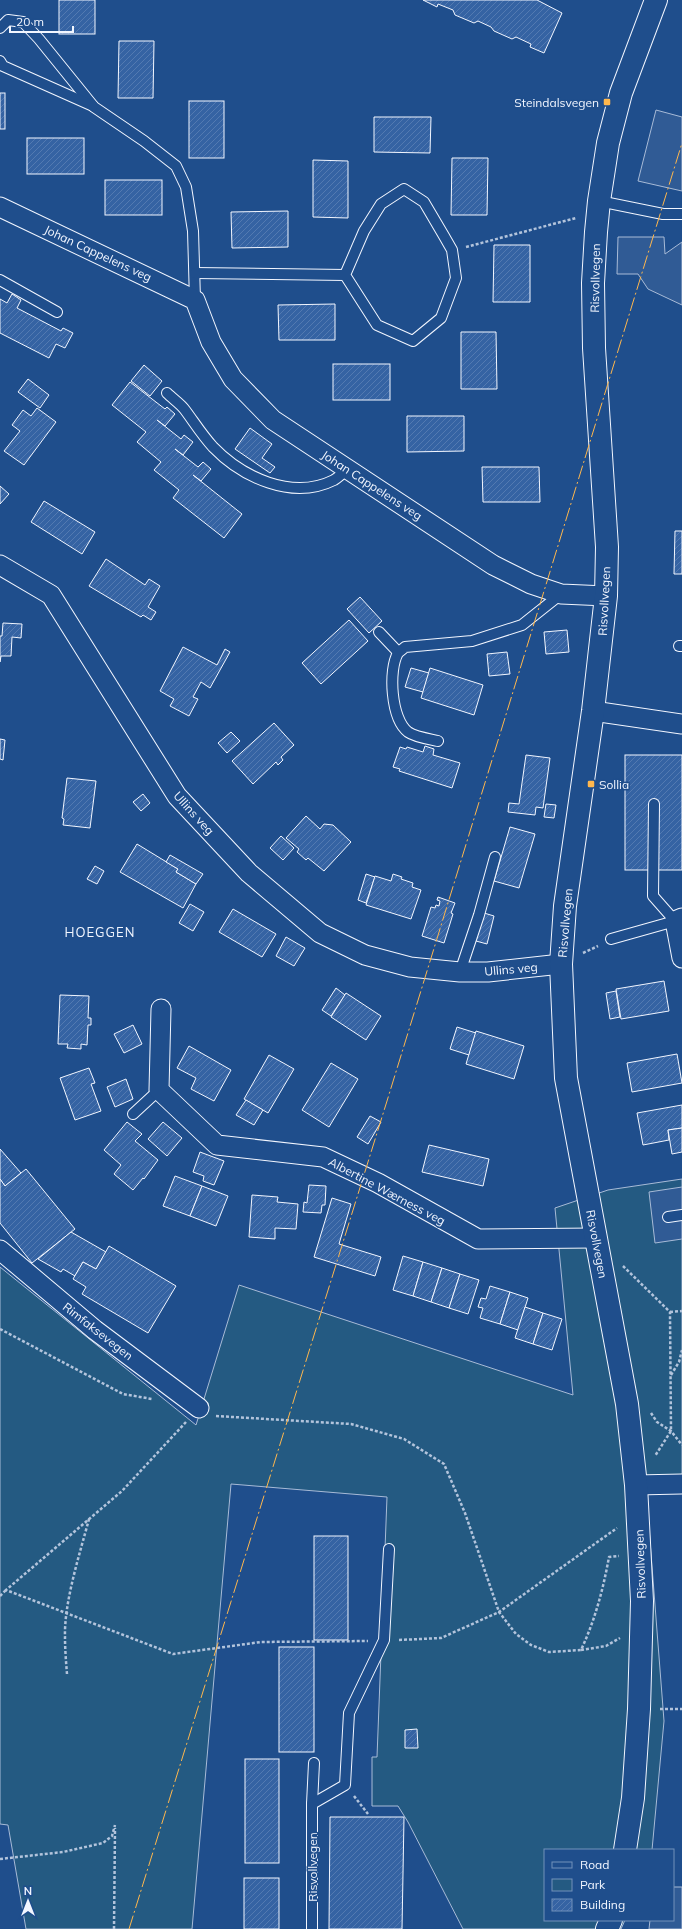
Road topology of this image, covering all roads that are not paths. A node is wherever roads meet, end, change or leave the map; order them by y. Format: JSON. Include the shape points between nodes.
{"nodes":[{"id":1,"x":652,"y":1,"type":"edge"},
{"id":2,"x":0,"y":28,"type":"edge"},
{"id":3,"x":0,"y":61,"type":"edge"},
{"id":4,"x":94,"y":107,"type":"junction"},
{"id":5,"x":0,"y":207,"type":"edge"},
{"id":6,"x":598,"y":207,"type":"junction"},
{"id":7,"x":682,"y":214,"type":"edge"},
{"id":8,"x":195,"y":273,"type":"junction"},
{"id":9,"x":345,"y":275,"type":"junction"},
{"id":10,"x":0,"y":280,"type":"edge"},
{"id":11,"x":195,"y":300,"type":"junction"},
{"id":12,"x":57,"y":312,"type":"dead end"},
{"id":13,"x":167,"y":393,"type":"dead end"},
{"id":14,"x":348,"y":468,"type":"junction"},
{"id":15,"x":0,"y":564,"type":"edge"},
{"id":16,"x":561,"y":594,"type":"junction"},
{"id":17,"x":606,"y":596,"type":"junction"},
{"id":18,"x":379,"y":632,"type":"dead end"},
{"id":19,"x":398,"y":652,"type":"junction"},
{"id":20,"x":594,"y":711,"type":"junction"},
{"id":21,"x":682,"y":724,"type":"edge"},
{"id":22,"x":438,"y":742,"type":"dead end"},
{"id":23,"x":654,"y":804,"type":"dead end"},
{"id":24,"x":495,"y":856,"type":"dead end"},
{"id":25,"x":679,"y":920,"type":"edge"},
{"id":26,"x":611,"y":939,"type":"road end"},
{"id":27,"x":682,"y":958,"type":"edge"},
{"id":28,"x":561,"y":964,"type":"junction"},
{"id":29,"x":460,"y":972,"type":"junction"},
{"id":30,"x":161,"y":1009,"type":"dead end"},
{"id":31,"x":159,"y":1090,"type":"junction"},
{"id":32,"x":133,"y":1114,"type":"dead end"},
{"id":33,"x":682,"y":1215,"type":"edge"},
{"id":34,"x":668,"y":1217,"type":"dead end"},
{"id":35,"x":595,"y":1238,"type":"junction"},
{"id":36,"x":0,"y":1250,"type":"edge"},
{"id":37,"x":199,"y":1408,"type":"road end"},
{"id":38,"x":682,"y":1484,"type":"edge"},
{"id":39,"x":636,"y":1485,"type":"junction"},
{"id":40,"x":389,"y":1549,"type":"dead end"},
{"id":41,"x":314,"y":1763,"type":"dead end"},
{"id":42,"x":312,"y":1804,"type":"junction"},
{"id":43,"x":625,"y":1849,"type":"edge"},
{"id":44,"x":312,"y":1929,"type":"edge"}],
"edges":[{"from":1,"to":6,"type":"street","name":"Risvollvegen","via":[[621,92],[608,143]]},
{"from":2,"to":4,"type":"lane","name":"Johan Cappelens veg","via":[[8,20],[23,22]]},
{"from":3,"to":4,"type":"lane","name":"Johan Cappelens veg","via":[[3,66]]},
{"from":4,"to":8,"type":"lane","name":"Johan Cappelens veg","via":[[176,166],[186,187],[194,231]]},
{"from":5,"to":11,"type":"street","name":"Johan Cappelens veg"},
{"from":6,"to":7,"type":"lane"},
{"from":6,"to":17,"type":"street","name":"Risvollvegen","via":[[593,283],[607,547]]},
{"from":8,"to":9,"type":"lane"},
{"from":8,"to":11,"type":"lane","name":"Johan Cappelens veg"},
{"from":9,"to":9,"type":"lane","via":[[377,325],[413,341],[441,318],[456,278],[452,250],[424,202],[404,189],[382,204],[364,231]]},
{"from":10,"to":12,"type":"lane"},
{"from":11,"to":14,"type":"street","name":"Johan Cappelens veg","via":[[211,342],[233,379],[273,420]]},
{"from":13,"to":14,"type":"lane","via":[[185,409],[213,447],[246,474],[265,482],[310,488],[334,480]]},
{"from":14,"to":16,"type":"street","name":"Johan Cappelens veg","via":[[493,565],[531,584]]},
{"from":15,"to":29,"type":"street","name":"Ullins veg","via":[[51,595],[177,796],[249,874],[320,933],[352,948],[410,967]]},
{"from":16,"to":17,"type":"street","name":"Johan Cappelens veg"},
{"from":16,"to":19,"type":"lane","via":[[522,625],[472,641],[406,647]]},
{"from":17,"to":20,"type":"street","name":"Risvollvegen"},
{"from":18,"to":19,"type":"lane"},
{"from":19,"to":22,"type":"lane","via":[[392,678],[398,717],[408,732]]},
{"from":20,"to":21,"type":"street"},
{"from":20,"to":28,"type":"street","name":"Risvollvegen","via":[[565,906]]},
{"from":23,"to":25,"type":"lane","via":[[653,896]]},
{"from":24,"to":29,"type":"lane"},
{"from":25,"to":26,"type":"lane"},
{"from":25,"to":27,"type":"street"},
{"from":28,"to":29,"type":"street","name":"Ullins veg","via":[[488,972]]},
{"from":28,"to":35,"type":"street","name":"Risvollvegen","via":[[566,1078]]},
{"from":30,"to":31,"type":"street"},
{"from":31,"to":32,"type":"lane"},
{"from":31,"to":35,"type":"street","name":"Albertine Wærness veg","via":[[217,1145],[323,1157],[478,1239]]},
{"from":33,"to":34,"type":"lane"},
{"from":35,"to":39,"type":"street","name":"Risvollvegen","via":[[627,1404]]},
{"from":36,"to":37,"type":"street","name":"Rimfaksevegen","via":[[95,1330]]},
{"from":38,"to":39,"type":"street"},
{"from":39,"to":43,"type":"street","name":"Risvollvegen","via":[[640,1555],[639,1709],[633,1798]]},
{"from":40,"to":42,"type":"lane","via":[[384,1640],[349,1713],[345,1785]]},
{"from":41,"to":42,"type":"lane","name":"Risvollvegen"},
{"from":42,"to":44,"type":"lane","name":"Risvollvegen"}]}
